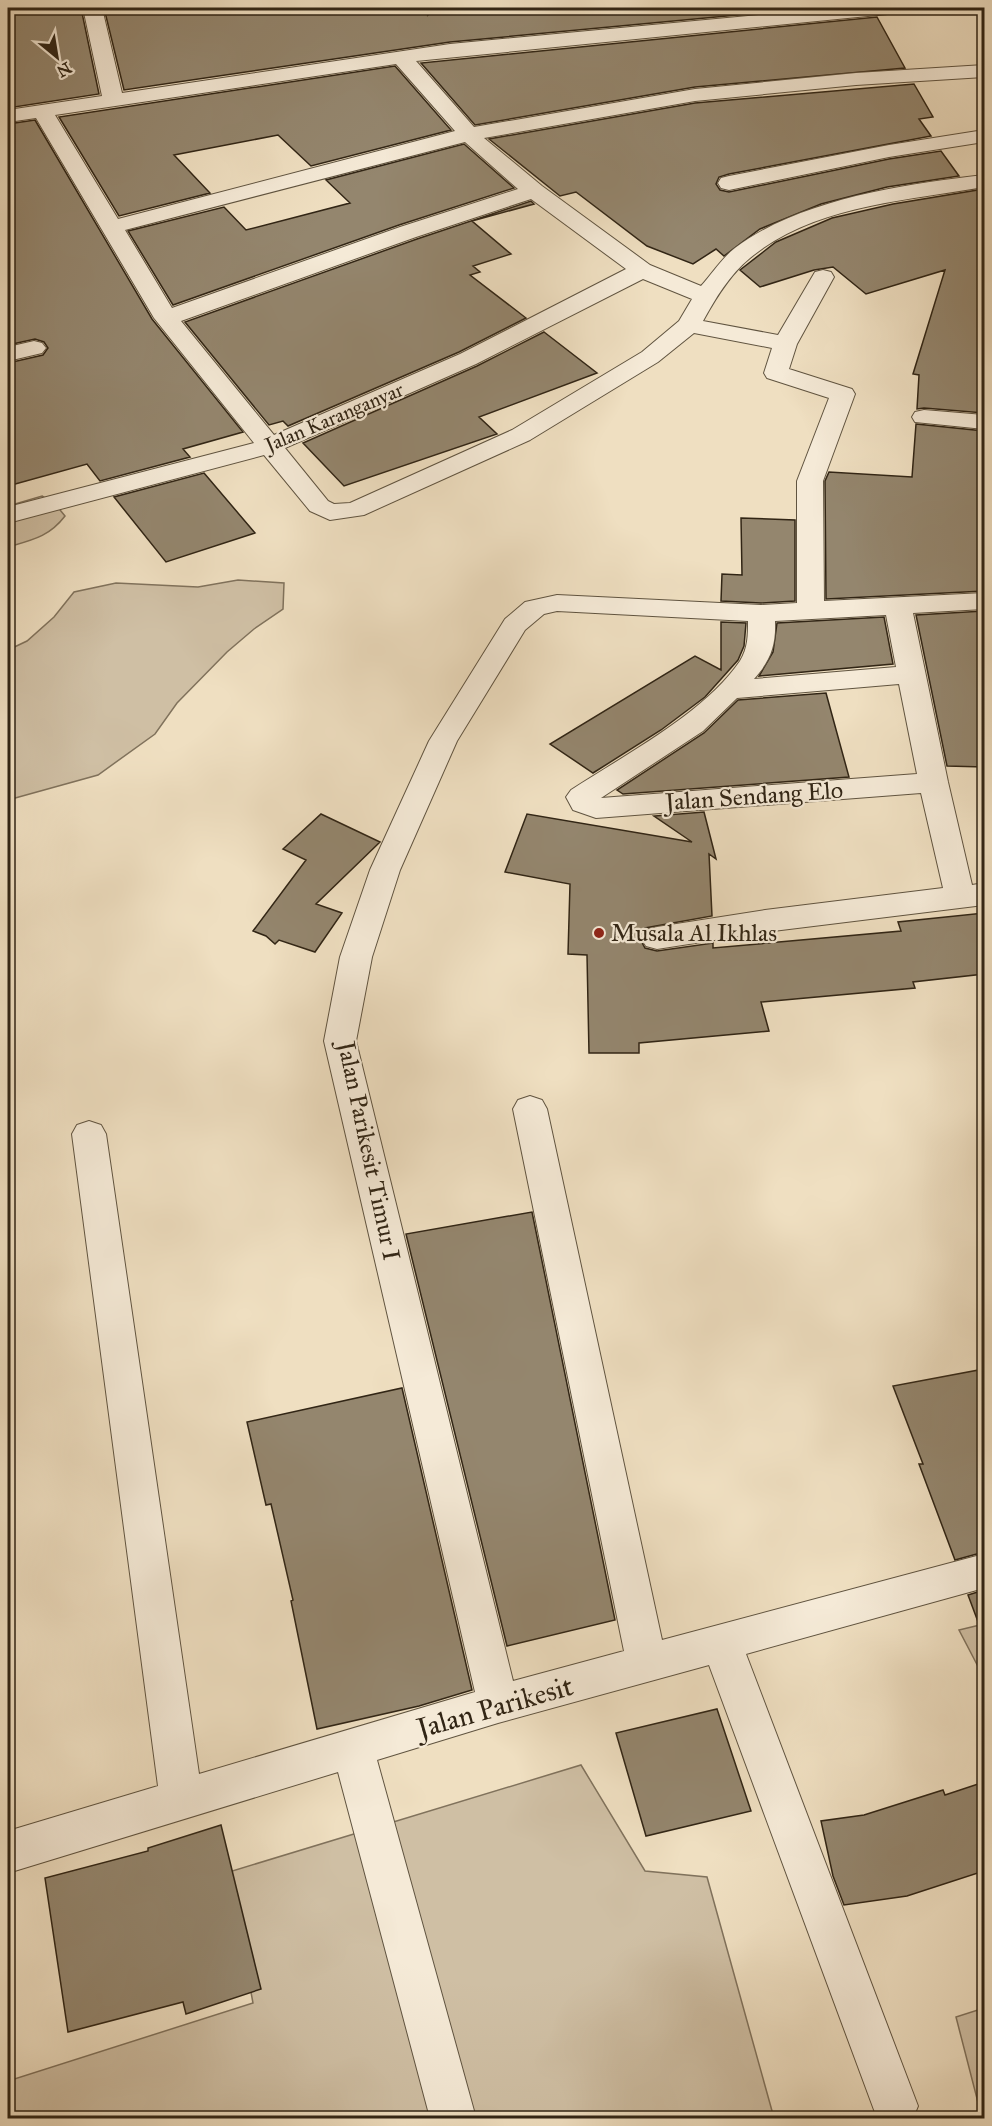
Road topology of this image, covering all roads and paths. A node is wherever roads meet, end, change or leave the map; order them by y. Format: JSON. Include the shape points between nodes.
{"nodes":[{"id":1,"x":92,"y":8,"type":"edge"},
{"id":2,"x":888,"y":8,"type":"edge"},
{"id":3,"x":845,"y":9,"type":"edge"},
{"id":4,"x":401,"y":57,"type":"junction"},
{"id":5,"x":984,"y":70,"type":"edge"},
{"id":6,"x":113,"y":100,"type":"junction"},
{"id":7,"x":42,"y":111,"type":"junction"},
{"id":8,"x":8,"y":116,"type":"edge"},
{"id":9,"x":470,"y":134,"type":"junction"},
{"id":10,"x":984,"y":136,"type":"edge"},
{"id":11,"x":984,"y":181,"type":"edge"},
{"id":12,"x":729,"y":183,"type":"dead end"},
{"id":13,"x":534,"y":191,"type":"junction"},
{"id":14,"x":111,"y":226,"type":"junction"},
{"id":15,"x":642,"y":270,"type":"junction"},
{"id":16,"x":823,"y":277,"type":"dead end"},
{"id":17,"x":705,"y":297,"type":"junction"},
{"id":18,"x":166,"y":318,"type":"junction"},
{"id":19,"x":689,"y":325,"type":"junction"},
{"id":20,"x":784,"y":344,"type":"junction"},
{"id":21,"x":34,"y":348,"type":"dead end"},
{"id":22,"x":8,"y":354,"type":"edge"},
{"id":23,"x":924,"y":417,"type":"dead end"},
{"id":24,"x":984,"y":422,"type":"edge"},
{"id":25,"x":270,"y":446,"type":"junction"},
{"id":26,"x":8,"y":515,"type":"edge"},
{"id":27,"x":984,"y":601,"type":"edge"},
{"id":28,"x":898,"y":606,"type":"junction"},
{"id":29,"x":811,"y":611,"type":"junction"},
{"id":30,"x":760,"y":613,"type":"junction"},
{"id":31,"x":912,"y":674,"type":"junction"},
{"id":32,"x":729,"y":690,"type":"junction"},
{"id":33,"x":933,"y":782,"type":"junction"},
{"id":34,"x":972,"y":896,"type":"edge"},
{"id":35,"x":657,"y":938,"type":"dead end"},
{"id":36,"x":530,"y":1109,"type":"dead end"},
{"id":37,"x":89,"y":1134,"type":"dead end"},
{"id":38,"x":984,"y":1571,"type":"edge"},
{"id":39,"x":722,"y":1642,"type":"junction"},
{"id":40,"x":647,"y":1663,"type":"junction"},
{"id":41,"x":498,"y":1704,"type":"junction"},
{"id":42,"x":353,"y":1749,"type":"junction"},
{"id":43,"x":181,"y":1800,"type":"junction"},
{"id":44,"x":8,"y":1852,"type":"edge"},
{"id":45,"x":895,"y":2106,"type":"dead end"},
{"id":46,"x":453,"y":2118,"type":"edge"}],
"edges":[{"from":1,"to":6,"type":"street"},
{"from":2,"to":3,"type":"street"},
{"from":3,"to":4,"type":"street"},
{"from":4,"to":6,"type":"street"},
{"from":4,"to":9,"type":"street"},
{"from":5,"to":9,"type":"street","via":[[695,95]]},
{"from":6,"to":7,"type":"street"},
{"from":7,"to":8,"type":"street"},
{"from":7,"to":14,"type":"street"},
{"from":9,"to":13,"type":"street"},
{"from":9,"to":14,"type":"street"},
{"from":10,"to":12,"type":"street"},
{"from":11,"to":17,"type":"street","via":[[870,200],[817,214],[780,230],[741,254]]},
{"from":13,"to":15,"type":"street"},
{"from":13,"to":18,"type":"street"},
{"from":14,"to":18,"type":"street"},
{"from":15,"to":17,"type":"street"},
{"from":15,"to":25,"type":"street","name":"Jalan Karanganyar","via":[[468,359]]},
{"from":16,"to":20,"type":"street"},
{"from":17,"to":19,"type":"street"},
{"from":18,"to":25,"type":"street"},
{"from":19,"to":20,"type":"street"},
{"from":19,"to":25,"type":"street","via":[[650,357],[521,435],[355,510],[330,512],[319,506]]},
{"from":20,"to":29,"type":"street","via":[[776,373],[843,394],[810,481]]},
{"from":21,"to":22,"type":"street"},
{"from":23,"to":24,"type":"street"},
{"from":25,"to":26,"type":"street","name":"Jalan Karanganyar"},
{"from":27,"to":28,"type":"street"},
{"from":28,"to":29,"type":"street","name":"Jalan Parikesit Timur I"},
{"from":28,"to":31,"type":"street"},
{"from":29,"to":30,"type":"street","name":"Jalan Parikesit Timur I"},
{"from":30,"to":32,"type":"street","via":[[762,640],[753,663]]},
{"from":30,"to":41,"type":"street","name":"Jalan Parikesit Timur I","via":[[557,603],[535,608],[515,625],[443,741],[385,870],[356,957],[340,1041]]},
{"from":31,"to":32,"type":"street"},
{"from":31,"to":33,"type":"street"},
{"from":32,"to":33,"type":"street","name":"Jalan Sendang Elo","via":[[693,723],[581,797],[587,806]]},
{"from":33,"to":34,"type":"street"},
{"from":34,"to":35,"type":"street"},
{"from":36,"to":40,"type":"street"},
{"from":37,"to":43,"type":"street"},
{"from":38,"to":39,"type":"street","name":"Jalan Parikesit"},
{"from":39,"to":40,"type":"street","name":"Jalan Parikesit"},
{"from":39,"to":45,"type":"street"},
{"from":40,"to":41,"type":"street","name":"Jalan Parikesit"},
{"from":41,"to":42,"type":"street","name":"Jalan Parikesit"},
{"from":42,"to":43,"type":"street","name":"Jalan Parikesit"},
{"from":42,"to":46,"type":"street"},
{"from":43,"to":44,"type":"street","name":"Jalan Parikesit"}]}
